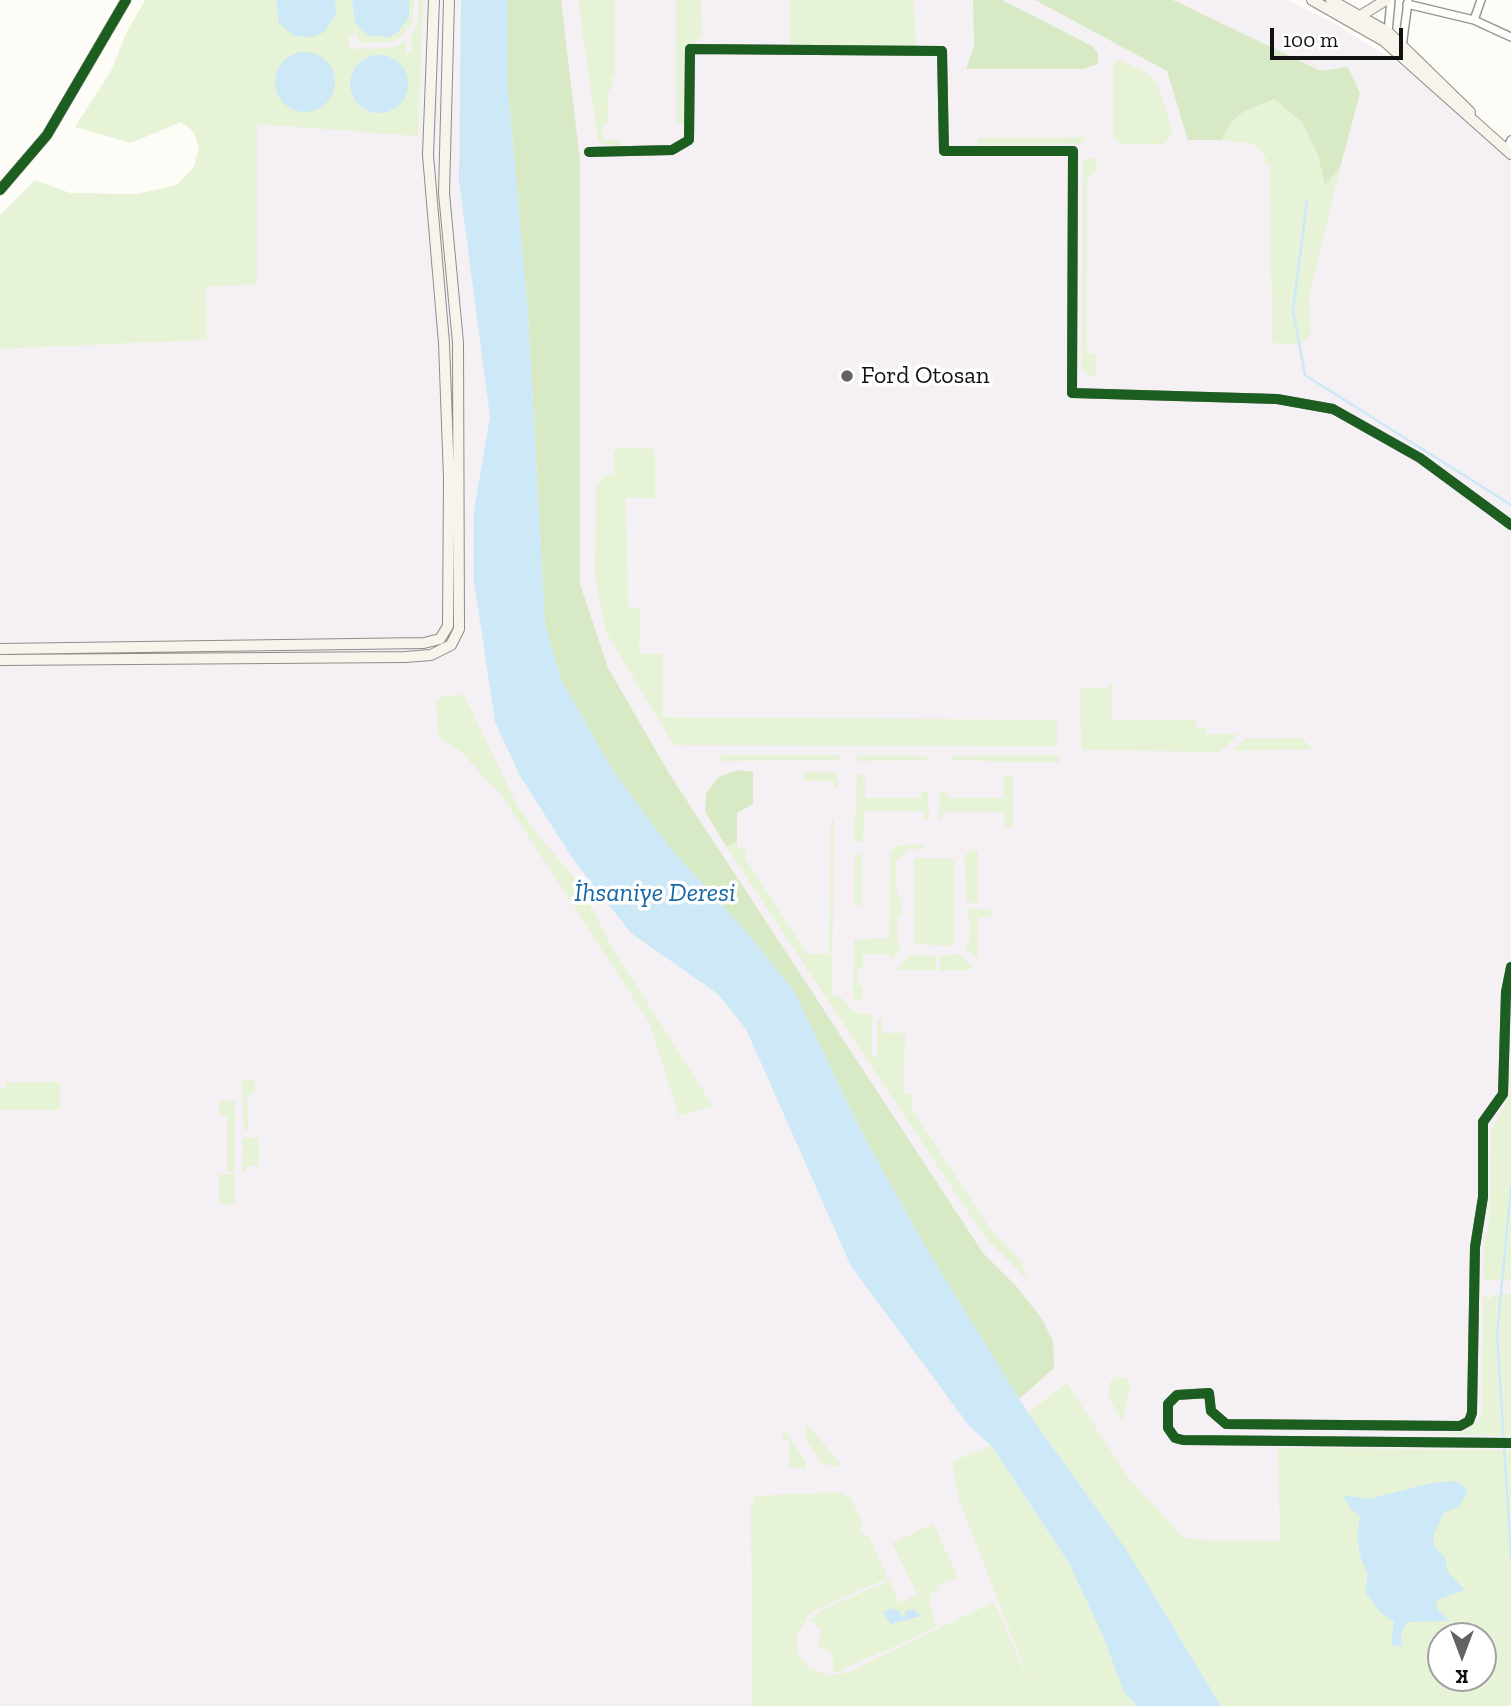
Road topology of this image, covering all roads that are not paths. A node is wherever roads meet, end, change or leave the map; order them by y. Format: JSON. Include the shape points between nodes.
{"nodes":[{"id":1,"x":126,"y":0,"type":"edge"},
{"id":2,"x":434,"y":0,"type":"edge"},
{"id":3,"x":449,"y":0,"type":"edge"},
{"id":4,"x":1312,"y":0,"type":"edge"},
{"id":5,"x":1332,"y":0,"type":"edge"},
{"id":6,"x":1389,"y":0,"type":"edge"},
{"id":7,"x":1481,"y":0,"type":"edge"},
{"id":8,"x":1408,"y":2,"type":"edge"},
{"id":9,"x":1360,"y":16,"type":"junction"},
{"id":10,"x":1474,"y":20,"type":"junction"},
{"id":11,"x":1388,"y":32,"type":"junction"},
{"id":12,"x":1511,"y":37,"type":"edge"},
{"id":13,"x":1402,"y":47,"type":"junction"},
{"id":14,"x":1510,"y":146,"type":"edge"},
{"id":15,"x":589,"y":152,"type":"dead end"},
{"id":16,"x":0,"y":191,"type":"edge"},
{"id":17,"x":1511,"y":524,"type":"edge"},
{"id":18,"x":0,"y":649,"type":"edge"},
{"id":19,"x":0,"y":660,"type":"edge"},
{"id":20,"x":1511,"y":967,"type":"edge"},
{"id":21,"x":1511,"y":1443,"type":"edge"}],
"edges":[{"from":1,"to":16,"type":"street","via":[[47,135]]},
{"from":2,"to":18,"type":"main road","via":[[428,155],[444,343],[449,478],[448,626],[440,639],[424,643]]},
{"from":3,"to":19,"type":"main road","via":[[444,193],[458,356],[459,629],[451,645],[431,655],[405,657]]},
{"from":4,"to":14,"type":"main road","via":[[1384,41]]},
{"from":5,"to":9,"type":"main road"},
{"from":6,"to":9,"type":"main road"},
{"from":6,"to":11,"type":"street"},
{"from":7,"to":10,"type":"street"},
{"from":8,"to":10,"type":"street"},
{"from":8,"to":13,"type":"street"},
{"from":9,"to":11,"type":"main road"},
{"from":10,"to":12,"type":"street"},
{"from":11,"to":13,"type":"main road"},
{"from":13,"to":14,"type":"main road"},
{"from":15,"to":17,"type":"street","via":[[672,150],[689,140],[690,49],[942,51],[944,151],[1073,151],[1072,393],[1277,399],[1333,409],[1420,457]]},
{"from":20,"to":21,"type":"street","via":[[1503,1094],[1483,1122],[1469,1422],[1460,1426],[1226,1424],[1211,1411],[1209,1394],[1177,1395],[1168,1404],[1168,1428],[1183,1440]]}]}
